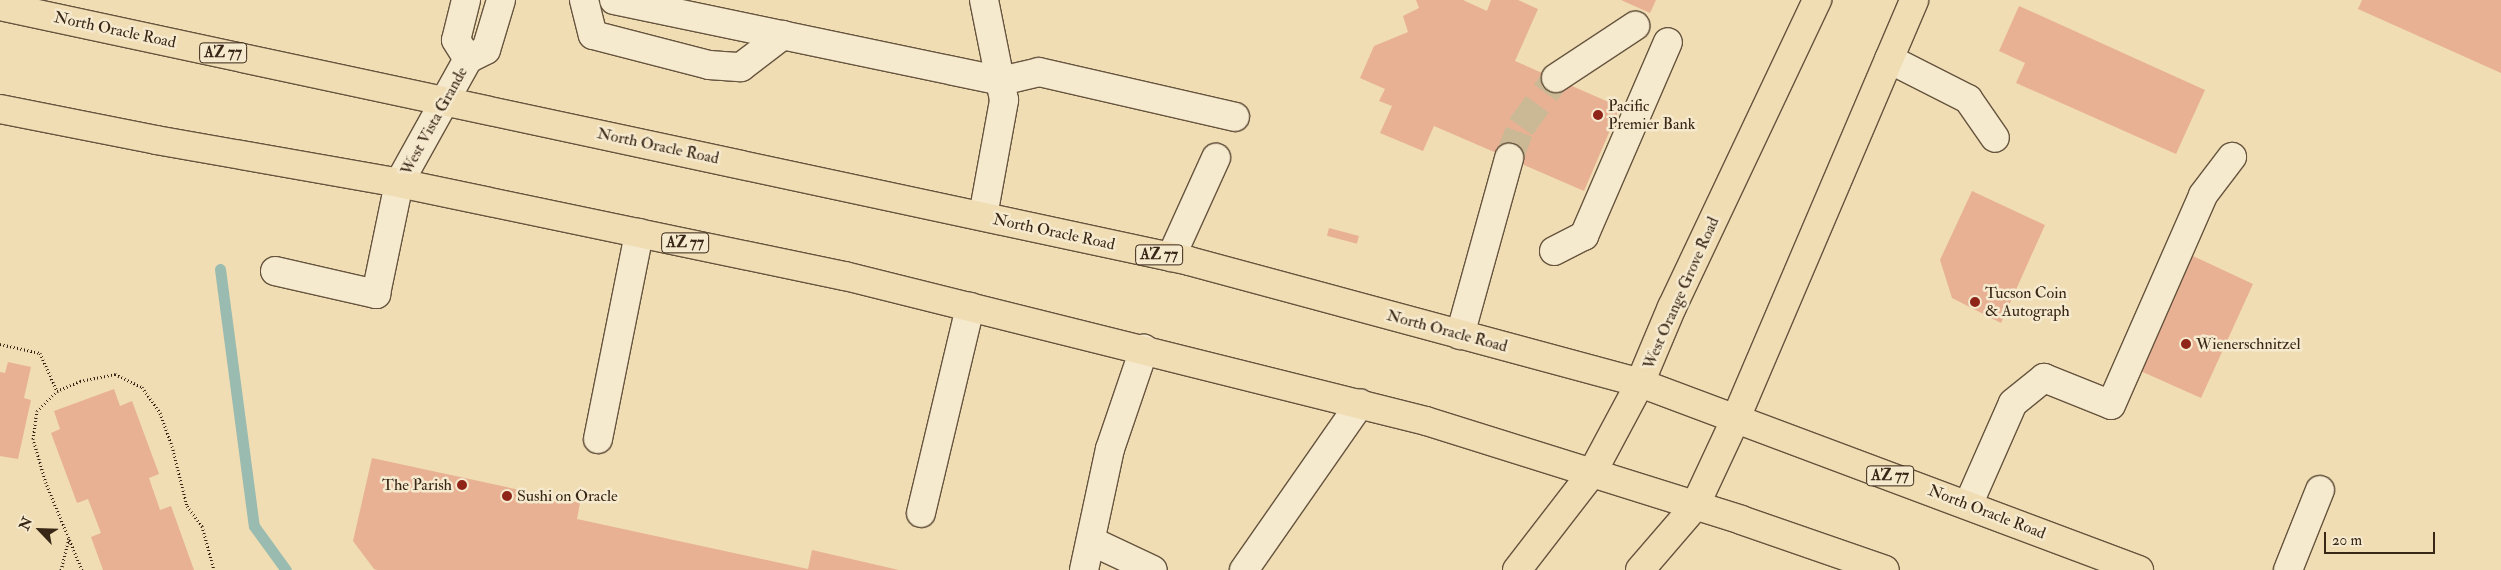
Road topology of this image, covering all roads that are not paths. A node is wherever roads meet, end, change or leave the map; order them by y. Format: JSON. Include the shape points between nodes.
{"nodes":[{"id":1,"x":466,"y":0,"type":"edge"},
{"id":2,"x":501,"y":0,"type":"edge"},
{"id":3,"x":584,"y":0,"type":"edge"},
{"id":4,"x":614,"y":0,"type":"edge"},
{"id":5,"x":984,"y":0,"type":"edge"},
{"id":6,"x":1817,"y":0,"type":"edge"},
{"id":7,"x":1914,"y":0,"type":"edge"},
{"id":8,"x":0,"y":6,"type":"edge"},
{"id":9,"x":1635,"y":26,"type":"dead end"},
{"id":10,"x":783,"y":36,"type":"junction"},
{"id":11,"x":1668,"y":42,"type":"dead end"},
{"id":12,"x":468,"y":59,"type":"junction"},
{"id":13,"x":1889,"y":59,"type":"junction"},
{"id":14,"x":1556,"y":78,"type":"tunnel mouth"},
{"id":15,"x":1000,"y":81,"type":"junction"},
{"id":16,"x":446,"y":101,"type":"junction"},
{"id":17,"x":0,"y":109,"type":"edge"},
{"id":18,"x":1235,"y":117,"type":"dead end"},
{"id":19,"x":1995,"y":138,"type":"dead end"},
{"id":20,"x":2232,"y":157,"type":"dead end"},
{"id":21,"x":1216,"y":158,"type":"dead end"},
{"id":22,"x":1509,"y":158,"type":"tunnel mouth"},
{"id":23,"x":399,"y":183,"type":"junction"},
{"id":24,"x":984,"y":216,"type":"junction"},
{"id":25,"x":640,"y":233,"type":"junction"},
{"id":26,"x":1554,"y":251,"type":"dead end"},
{"id":27,"x":1171,"y":257,"type":"junction"},
{"id":28,"x":275,"y":272,"type":"dead end"},
{"id":29,"x":970,"y":307,"type":"junction"},
{"id":30,"x":1460,"y":335,"type":"junction"},
{"id":31,"x":1144,"y":349,"type":"junction"},
{"id":32,"x":1640,"y":383,"type":"junction"},
{"id":33,"x":1360,"y":404,"type":"junction"},
{"id":34,"x":1736,"y":418,"type":"junction"},
{"id":35,"x":598,"y":439,"type":"dead end"},
{"id":36,"x":1592,"y":473,"type":"junction"},
{"id":37,"x":2320,"y":490,"type":"dead end"},
{"id":38,"x":1968,"y":505,"type":"junction"},
{"id":39,"x":1695,"y":506,"type":"junction"},
{"id":40,"x":921,"y":513,"type":"dead end"},
{"id":41,"x":1091,"y":541,"type":"junction"},
{"id":42,"x":1084,"y":570,"type":"edge"},
{"id":43,"x":1153,"y":570,"type":"edge"},
{"id":44,"x":1244,"y":570,"type":"edge"},
{"id":45,"x":1517,"y":570,"type":"edge"},
{"id":46,"x":1640,"y":570,"type":"edge"},
{"id":47,"x":1885,"y":570,"type":"edge"},
{"id":48,"x":2139,"y":570,"type":"edge"},
{"id":49,"x":2288,"y":570,"type":"edge"}],
"edges":[{"from":1,"to":12,"type":"street","name":"West Vista Grande","via":[[456,40]]},
{"from":2,"to":12,"type":"street","name":"West Vista Grande","via":[[486,50]]},
{"from":3,"to":10,"type":"street","via":[[594,35],[709,65],[741,67]]},
{"from":4,"to":10,"type":"street"},
{"from":5,"to":15,"type":"street"},
{"from":6,"to":32,"type":"main road","name":"West Orange Grove Road"},
{"from":7,"to":13,"type":"main road"},
{"from":8,"to":16,"type":"main road","name":"North Oracle Road","number":"AZ 77"},
{"from":9,"to":14,"type":"street"},
{"from":10,"to":15,"type":"street"},
{"from":11,"to":26,"type":"street","via":[[1584,236]]},
{"from":12,"to":16,"type":"street","name":"West Vista Grande"},
{"from":13,"to":19,"type":"street","via":[[1968,99]]},
{"from":13,"to":34,"type":"main road"},
{"from":15,"to":18,"type":"street","via":[[1039,72]]},
{"from":15,"to":24,"type":"street","via":[[1004,100]]},
{"from":16,"to":23,"type":"street","name":"West Vista Grande"},
{"from":16,"to":24,"type":"main road","name":"North Oracle Road","number":"AZ 77"},
{"from":17,"to":23,"type":"main road","number":"AZ 77"},
{"from":20,"to":38,"type":"street","via":[[2203,195],[2111,405],[2044,378],[2013,403]]},
{"from":21,"to":27,"type":"street"},
{"from":22,"to":30,"type":"street"},
{"from":23,"to":25,"type":"main road","number":"AZ 77"},
{"from":23,"to":28,"type":"street","name":"West Vista Grande","via":[[376,294]]},
{"from":24,"to":27,"type":"main road","name":"North Oracle Road","number":"AZ 77"},
{"from":25,"to":29,"type":"main road","number":"AZ 77","via":[[845,276]]},
{"from":25,"to":35,"type":"street"},
{"from":27,"to":30,"type":"main road","name":"North Oracle Road","number":"AZ 77"},
{"from":29,"to":31,"type":"main road","number":"AZ 77"},
{"from":29,"to":40,"type":"street"},
{"from":30,"to":32,"type":"main road","name":"North Oracle Road","number":"AZ 77"},
{"from":31,"to":33,"type":"main road","number":"AZ 77"},
{"from":31,"to":41,"type":"street","via":[[1110,449]]},
{"from":32,"to":34,"type":"main road","name":"North Oracle Road","number":"AZ 77"},
{"from":32,"to":36,"type":"main road","name":"West Orange Grove Road"},
{"from":33,"to":36,"type":"main road","number":"AZ 77","via":[[1426,421]]},
{"from":33,"to":44,"type":"street"},
{"from":34,"to":38,"type":"main road","name":"North Oracle Road","number":"AZ 77"},
{"from":34,"to":39,"type":"main road"},
{"from":36,"to":39,"type":"main road","number":"AZ 77"},
{"from":36,"to":45,"type":"main road","name":"West Orange Grove Road"},
{"from":37,"to":49,"type":"street"},
{"from":38,"to":48,"type":"main road","name":"North Oracle Road","number":"AZ 77"},
{"from":39,"to":46,"type":"main road"},
{"from":39,"to":47,"type":"main road","number":"AZ 77"},
{"from":41,"to":42,"type":"street"},
{"from":41,"to":43,"type":"street"}]}
